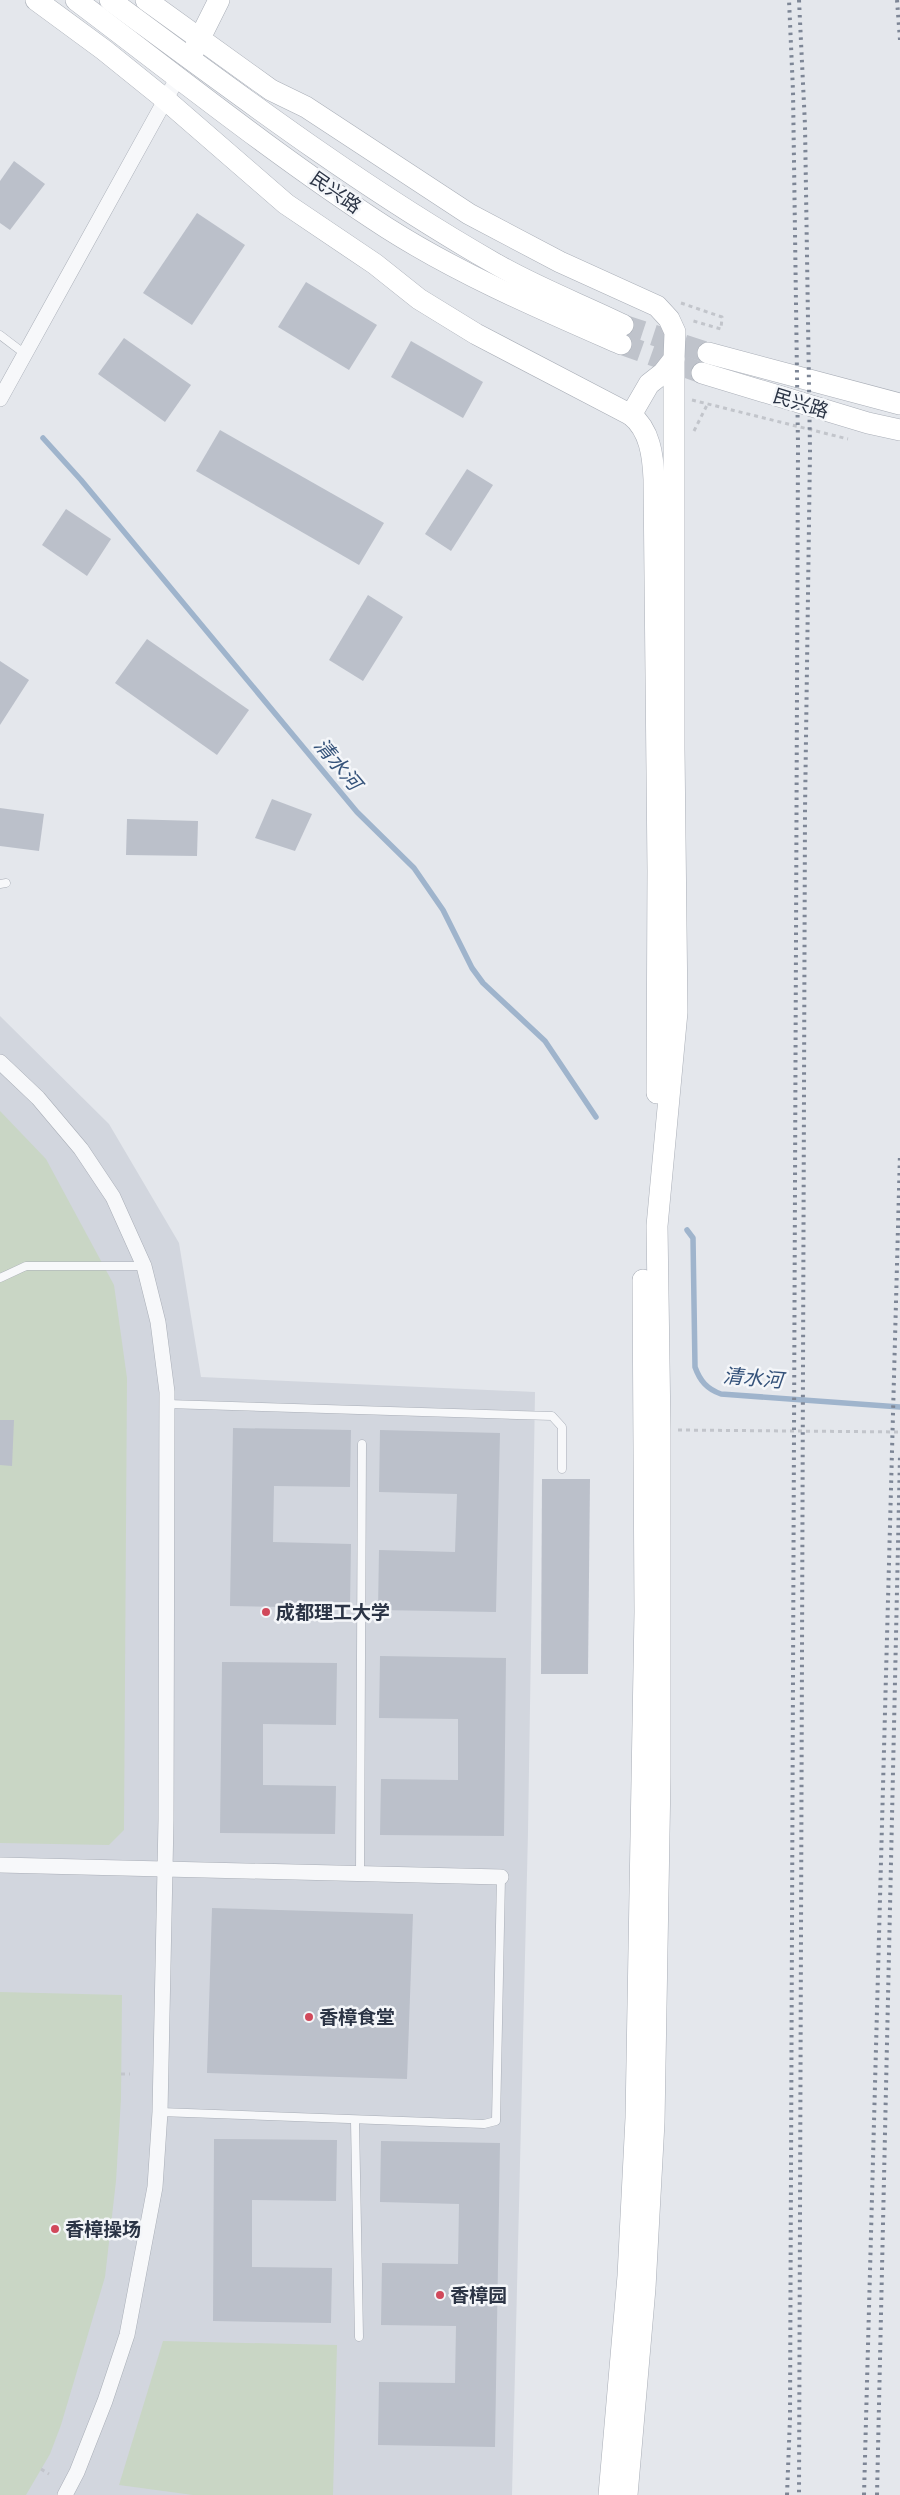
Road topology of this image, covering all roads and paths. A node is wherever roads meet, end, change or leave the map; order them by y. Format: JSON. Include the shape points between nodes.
{"nodes":[{"id":1,"x":36,"y":0,"type":"edge"},
{"id":2,"x":76,"y":0,"type":"edge"},
{"id":3,"x":110,"y":0,"type":"edge"},
{"id":4,"x":146,"y":0,"type":"edge"},
{"id":5,"x":219,"y":0,"type":"edge"},
{"id":6,"x":199,"y":38,"type":"junction"},
{"id":7,"x":104,"y":50,"type":"junction"},
{"id":8,"x":190,"y":59,"type":"junction"},
{"id":9,"x":178,"y":77,"type":"junction"},
{"id":10,"x":271,"y":90,"type":"junction"},
{"id":11,"x":166,"y":100,"type":"junction"},
{"id":12,"x":211,"y":141,"type":"junction"},
{"id":13,"x":0,"y":334,"type":"edge"},
{"id":14,"x":708,"y":352,"type":"tunnel mouth"},
{"id":15,"x":24,"y":354,"type":"junction"},
{"id":16,"x":674,"y":359,"type":"junction"},
{"id":17,"x":702,"y":374,"type":"tunnel mouth"},
{"id":18,"x":0,"y":400,"type":"edge"},
{"id":19,"x":689,"y":400,"type":"dead end"},
{"id":20,"x":900,"y":404,"type":"edge"},
{"id":21,"x":631,"y":415,"type":"junction"},
{"id":22,"x":900,"y":430,"type":"edge"},
{"id":23,"x":857,"y":441,"type":"dead end"},
{"id":24,"x":0,"y":1062,"type":"edge"},
{"id":25,"x":144,"y":1266,"type":"junction"},
{"id":26,"x":0,"y":1278,"type":"edge"},
{"id":27,"x":167,"y":1404,"type":"junction"},
{"id":28,"x":660,"y":1429,"type":"junction"},
{"id":29,"x":900,"y":1432,"type":"edge"},
{"id":30,"x":362,"y":1444,"type":"dead end"},
{"id":31,"x":562,"y":1468,"type":"dead end"},
{"id":32,"x":0,"y":1865,"type":"edge"},
{"id":33,"x":165,"y":1870,"type":"junction"},
{"id":34,"x":360,"y":1874,"type":"junction"},
{"id":35,"x":501,"y":1877,"type":"joint"},
{"id":36,"x":121,"y":2074,"type":"dead end"},
{"id":37,"x":130,"y":2074,"type":"dead end"},
{"id":38,"x":160,"y":2112,"type":"junction"},
{"id":39,"x":355,"y":2121,"type":"junction"},
{"id":40,"x":360,"y":2337,"type":"dead end"},
{"id":41,"x":41,"y":2469,"type":"dead end"},
{"id":42,"x":49,"y":2474,"type":"dead end"},
{"id":43,"x":65,"y":2495,"type":"edge"},
{"id":44,"x":609,"y":2495,"type":"edge"},
{"id":45,"x":627,"y":2495,"type":"edge"}],
"edges":[{"from":1,"to":7,"type":"street"},
{"from":2,"to":9,"type":"street","name":"民兴路"},
{"from":3,"to":8,"type":"street","name":"民兴路"},
{"from":4,"to":6,"type":"street"},
{"from":4,"to":8,"type":"street"},
{"from":5,"to":6,"type":"street"},
{"from":6,"to":8,"type":"street"},
{"from":6,"to":10,"type":"street"},
{"from":7,"to":9,"type":"street"},
{"from":7,"to":11,"type":"street"},
{"from":8,"to":9,"type":"street","name":"民兴路","via":[[402,209],[622,334],[489,286],[388,228]]},
{"from":8,"to":10,"type":"street"},
{"from":9,"to":11,"type":"street"},
{"from":9,"to":12,"type":"street"},
{"from":10,"to":16,"type":"street","via":[[306,107],[469,214],[560,262],[657,306],[670,320],[674,332]]},
{"from":11,"to":12,"type":"street"},
{"from":11,"to":15,"type":"street"},
{"from":12,"to":21,"type":"street","via":[[286,204],[375,264],[419,299],[476,334]]},
{"from":13,"to":15,"type":"lane"},
{"from":14,"to":20,"type":"street","name":"民兴路"},
{"from":15,"to":18,"type":"street"},
{"from":16,"to":21,"type":"street","via":[[664,373],[649,384]]},
{"from":16,"to":28,"type":"street","via":[[677,1012],[657,1226]]},
{"from":17,"to":22,"type":"street","name":"民兴路"},
{"from":19,"to":23,"type":"path"},
{"from":21,"to":44,"type":"street","via":[[643,424],[653,460],[654,479],[657,1098],[643,1225],[645,1612],[636,2118],[628,2276]]},
{"from":24,"to":25,"type":"street","via":[[38,1098],[81,1149],[114,1197]]},
{"from":25,"to":26,"type":"lane","via":[[26,1266]]},
{"from":25,"to":27,"type":"street","via":[[158,1322]]},
{"from":27,"to":31,"type":"lane","via":[[552,1416],[562,1426]]},
{"from":27,"to":33,"type":"street"},
{"from":28,"to":29,"type":"path"},
{"from":28,"to":45,"type":"street","via":[[660,1776],[654,2122],[645,2288]]},
{"from":30,"to":34,"type":"lane"},
{"from":32,"to":33,"type":"street"},
{"from":33,"to":34,"type":"street"},
{"from":33,"to":38,"type":"street"},
{"from":34,"to":35,"type":"street"},
{"from":35,"to":39,"type":"lane","via":[[496,2121],[484,2124]]},
{"from":36,"to":37,"type":"path"},
{"from":38,"to":39,"type":"lane"},
{"from":38,"to":43,"type":"street","via":[[156,2187],[127,2335],[105,2401]]},
{"from":39,"to":40,"type":"lane"},
{"from":41,"to":42,"type":"path"}]}
